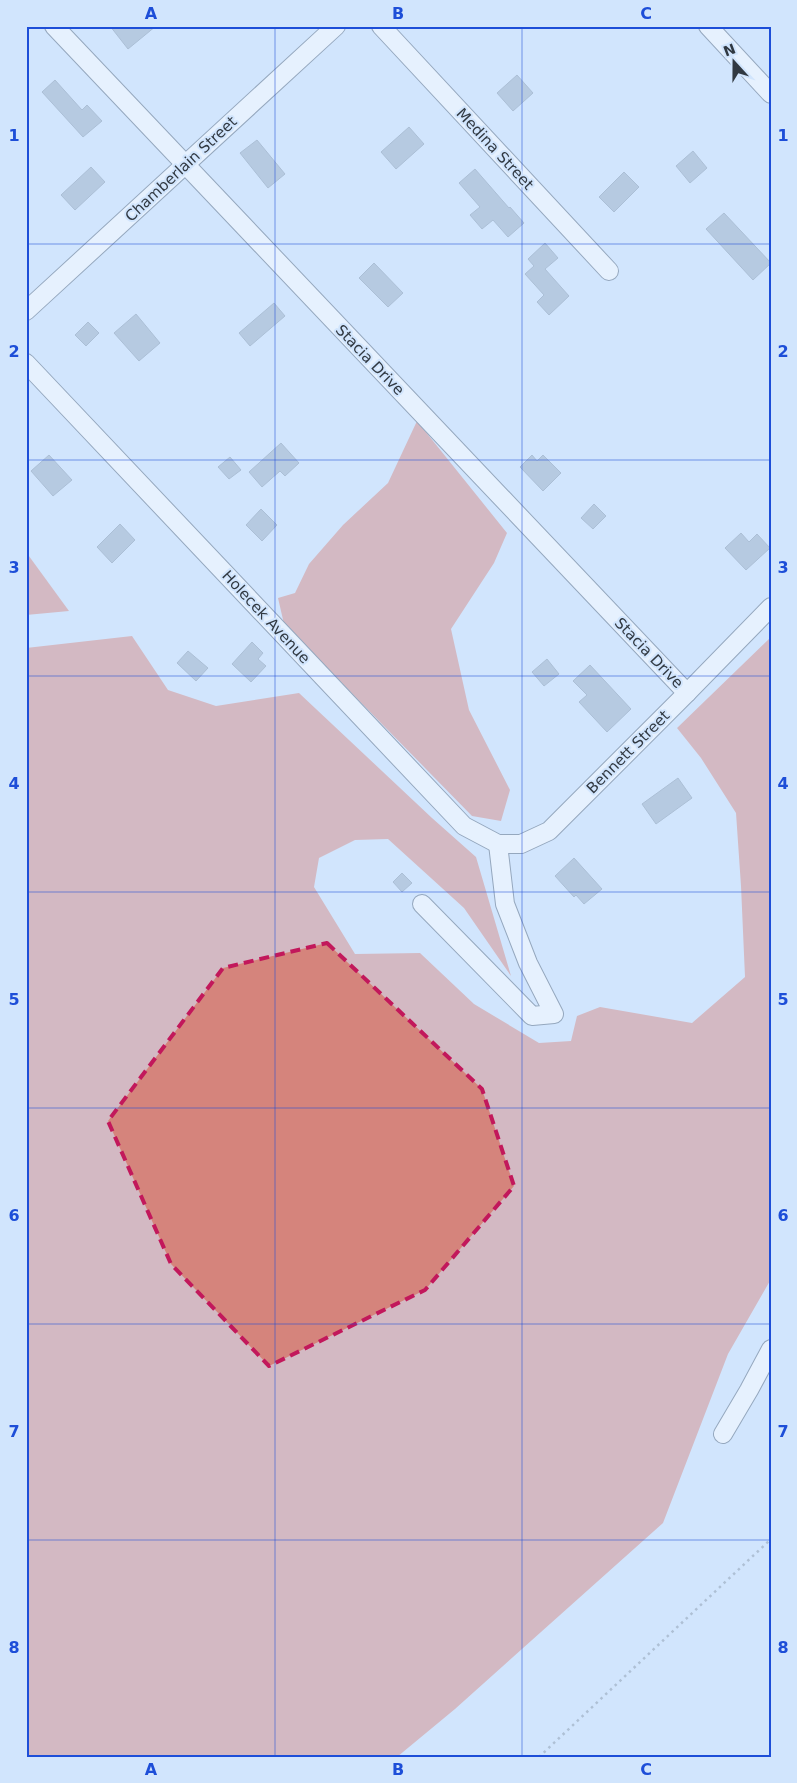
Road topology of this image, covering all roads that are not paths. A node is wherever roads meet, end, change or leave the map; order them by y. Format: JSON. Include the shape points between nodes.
{"nodes":[{"id":1,"x":54,"y":26,"type":"edge"},
{"id":2,"x":336,"y":26,"type":"edge"},
{"id":3,"x":381,"y":26,"type":"edge"},
{"id":4,"x":708,"y":26,"type":"edge"},
{"id":5,"x":771,"y":94,"type":"edge"},
{"id":6,"x":186,"y":165,"type":"junction"},
{"id":7,"x":609,"y":271,"type":"dead end"},
{"id":8,"x":26,"y":311,"type":"edge"},
{"id":9,"x":26,"y":363,"type":"edge"},
{"id":10,"x":771,"y":607,"type":"edge"},
{"id":11,"x":687,"y":693,"type":"junction"},
{"id":12,"x":498,"y":844,"type":"junction"},
{"id":13,"x":521,"y":844,"type":"joint"},
{"id":14,"x":422,"y":904,"type":"dead end"},
{"id":15,"x":771,"y":1350,"type":"edge"},
{"id":16,"x":723,"y":1434,"type":"dead end"}],
"edges":[{"from":1,"to":6,"type":"street","name":"Stacia Drive"},
{"from":2,"to":6,"type":"street","name":"Chamberlain Street"},
{"from":3,"to":7,"type":"street","name":"Medina Street"},
{"from":4,"to":5,"type":"street"},
{"from":6,"to":8,"type":"street","name":"Chamberlain Street"},
{"from":6,"to":11,"type":"street","name":"Stacia Drive"},
{"from":9,"to":12,"type":"street","name":"Holecek Avenue","via":[[464,826]]},
{"from":10,"to":11,"type":"street","name":"Bennett Street"},
{"from":11,"to":13,"type":"street","name":"Bennett Street","via":[[549,831]]},
{"from":12,"to":13,"type":"street","name":"Holecek Avenue"},
{"from":12,"to":14,"type":"street","via":[[506,904],[528,963],[554,1014],[532,1016]]},
{"from":15,"to":16,"type":"street"}]}
